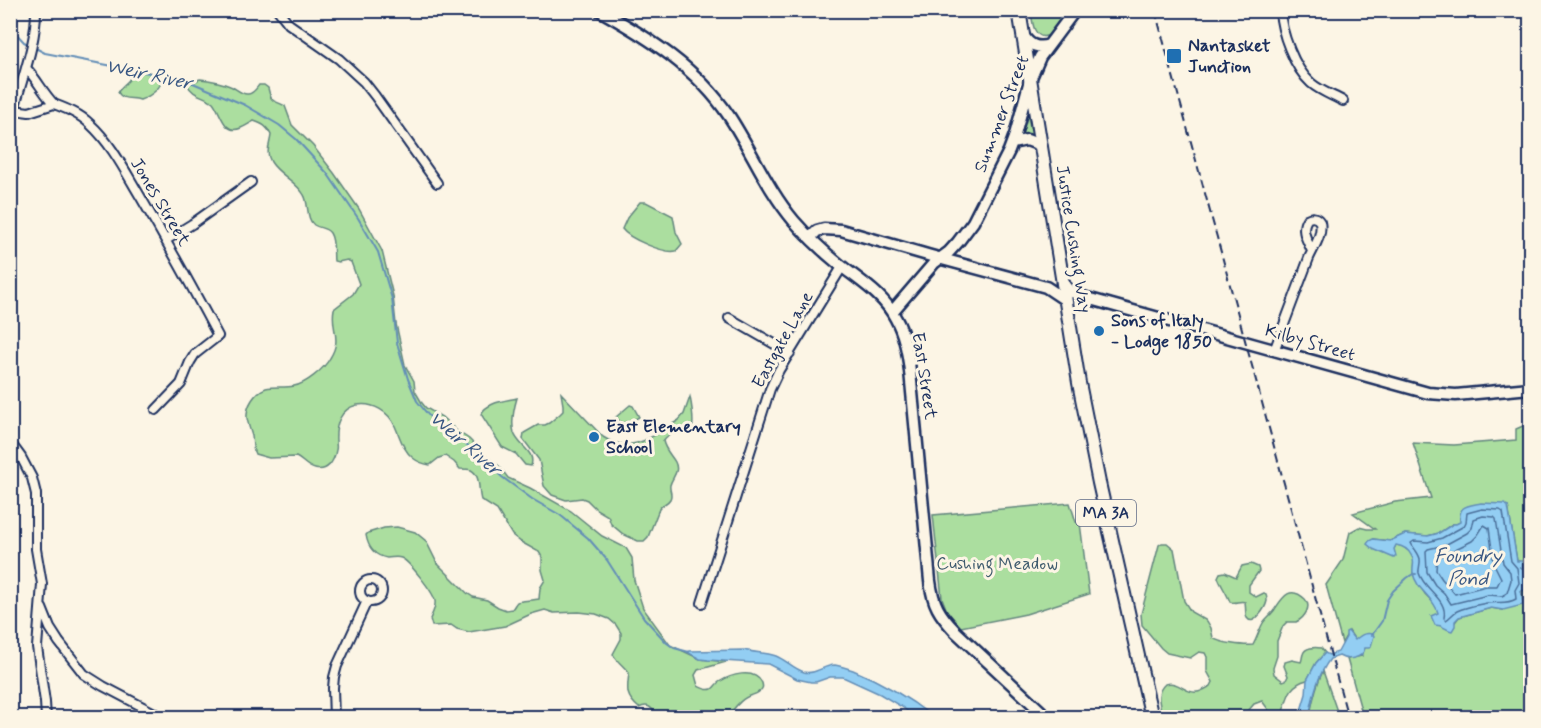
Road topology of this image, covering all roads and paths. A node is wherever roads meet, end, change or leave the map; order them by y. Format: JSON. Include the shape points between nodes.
{"nodes":[{"id":1,"x":36,"y":10,"type":"edge"},
{"id":2,"x":278,"y":10,"type":"edge"},
{"id":3,"x":599,"y":10,"type":"edge"},
{"id":4,"x":1019,"y":10,"type":"edge"},
{"id":5,"x":1075,"y":10,"type":"edge"},
{"id":6,"x":1280,"y":10,"type":"edge"},
{"id":7,"x":1023,"y":35,"type":"junction"},
{"id":8,"x":1049,"y":45,"type":"junction"},
{"id":9,"x":27,"y":68,"type":"junction"},
{"id":10,"x":1030,"y":80,"type":"junction"},
{"id":11,"x":1343,"y":101,"type":"dead end"},
{"id":12,"x":54,"y":104,"type":"junction"},
{"id":13,"x":14,"y":110,"type":"junction"},
{"id":14,"x":10,"y":130,"type":"edge"},
{"id":15,"x":1012,"y":143,"type":"junction"},
{"id":16,"x":1040,"y":145,"type":"junction"},
{"id":17,"x":251,"y":182,"type":"dead end"},
{"id":18,"x":437,"y":183,"type":"dead end"},
{"id":19,"x":810,"y":238,"type":"junction"},
{"id":20,"x":166,"y":240,"type":"junction"},
{"id":21,"x":1312,"y":251,"type":"dead end"},
{"id":22,"x":940,"y":258,"type":"junction"},
{"id":23,"x":842,"y":267,"type":"junction"},
{"id":24,"x":1061,"y":279,"type":"junction"},
{"id":25,"x":1046,"y":287,"type":"junction"},
{"id":26,"x":1083,"y":297,"type":"junction"},
{"id":27,"x":1065,"y":303,"type":"junction"},
{"id":28,"x":892,"y":312,"type":"junction"},
{"id":29,"x":729,"y":318,"type":"dead end"},
{"id":30,"x":1274,"y":351,"type":"junction"},
{"id":31,"x":790,"y":352,"type":"junction"},
{"id":32,"x":1530,"y":388,"type":"edge"},
{"id":33,"x":156,"y":410,"type":"dead end"},
{"id":34,"x":10,"y":442,"type":"edge"},
{"id":35,"x":367,"y":601,"type":"dead end"},
{"id":36,"x":702,"y":603,"type":"dead end"},
{"id":37,"x":42,"y":606,"type":"junction"},
{"id":38,"x":50,"y":628,"type":"junction"},
{"id":39,"x":38,"y":631,"type":"junction"},
{"id":40,"x":46,"y":717,"type":"edge"},
{"id":41,"x":164,"y":717,"type":"edge"},
{"id":42,"x":334,"y":717,"type":"edge"},
{"id":43,"x":1048,"y":717,"type":"edge"},
{"id":44,"x":1152,"y":717,"type":"edge"}],
"edges":[{"from":1,"to":9,"type":"street"},
{"from":2,"to":18,"type":"street","via":[[289,24],[364,82]]},
{"from":3,"to":19,"type":"main road","name":"East Street","via":[[659,46],[705,86],[729,116],[774,194]]},
{"from":4,"to":7,"type":"main road","name":"Justice Cushing Way","number":"MA 3A"},
{"from":5,"to":8,"type":"main road","name":"Summer Street"},
{"from":6,"to":11,"type":"street","via":[[1286,38],[1303,74],[1321,90]]},
{"from":7,"to":8,"type":"main road","via":[[1035,46]]},
{"from":7,"to":10,"type":"main road","name":"Justice Cushing Way","number":"MA 3A"},
{"from":8,"to":10,"type":"main road","name":"Summer Street"},
{"from":9,"to":12,"type":"street","name":"Jones Street"},
{"from":9,"to":13,"type":"street"},
{"from":10,"to":15,"type":"main road","name":"Summer Street"},
{"from":10,"to":16,"type":"main road","name":"Justice Cushing Way","number":"MA 3A"},
{"from":12,"to":13,"type":"street","via":[[29,112]]},
{"from":12,"to":20,"type":"street","name":"Jones Street","via":[[84,118],[101,136]]},
{"from":13,"to":14,"type":"street"},
{"from":15,"to":16,"type":"main road","via":[[1027,140]]},
{"from":15,"to":22,"type":"main road","name":"Summer Street","via":[[970,227]]},
{"from":16,"to":24,"type":"main road","name":"Justice Cushing Way","number":"MA 3A"},
{"from":17,"to":20,"type":"street"},
{"from":19,"to":22,"type":"main road","via":[[822,229],[837,229]]},
{"from":19,"to":23,"type":"main road","name":"East Street"},
{"from":20,"to":33,"type":"street","name":"Jones Street","via":[[218,336],[195,354],[181,384]]},
{"from":21,"to":30,"type":"street"},
{"from":22,"to":25,"type":"main road"},
{"from":22,"to":28,"type":"main road","name":"Summer Street"},
{"from":23,"to":28,"type":"main road","name":"East Street"},
{"from":23,"to":31,"type":"street","name":"Eastgate Lane"},
{"from":24,"to":25,"type":"main road"},
{"from":24,"to":26,"type":"main road","name":"Kilby Street","via":[[1070,291]]},
{"from":24,"to":27,"type":"main road","name":"Justice Cushing Way","number":"MA 3A"},
{"from":25,"to":27,"type":"main road"},
{"from":26,"to":27,"type":"main road"},
{"from":26,"to":30,"type":"main road","name":"Kilby Street"},
{"from":27,"to":44,"type":"main road","name":"Justice Cushing Way","number":"MA 3A","via":[[1086,422]]},
{"from":28,"to":43,"type":"main road","name":"East Street","via":[[908,355],[935,604],[942,618]]},
{"from":29,"to":31,"type":"street"},
{"from":30,"to":32,"type":"main road","name":"Kilby Street","via":[[1435,394]]},
{"from":31,"to":36,"type":"street","name":"Eastgate Lane","via":[[770,389]]},
{"from":34,"to":37,"type":"street","via":[[32,478],[36,495]]},
{"from":35,"to":42,"type":"street","via":[[334,677]]},
{"from":37,"to":38,"type":"street"},
{"from":37,"to":39,"type":"street"},
{"from":38,"to":39,"type":"street"},
{"from":38,"to":41,"type":"street","via":[[89,678]]},
{"from":39,"to":40,"type":"street"}]}
